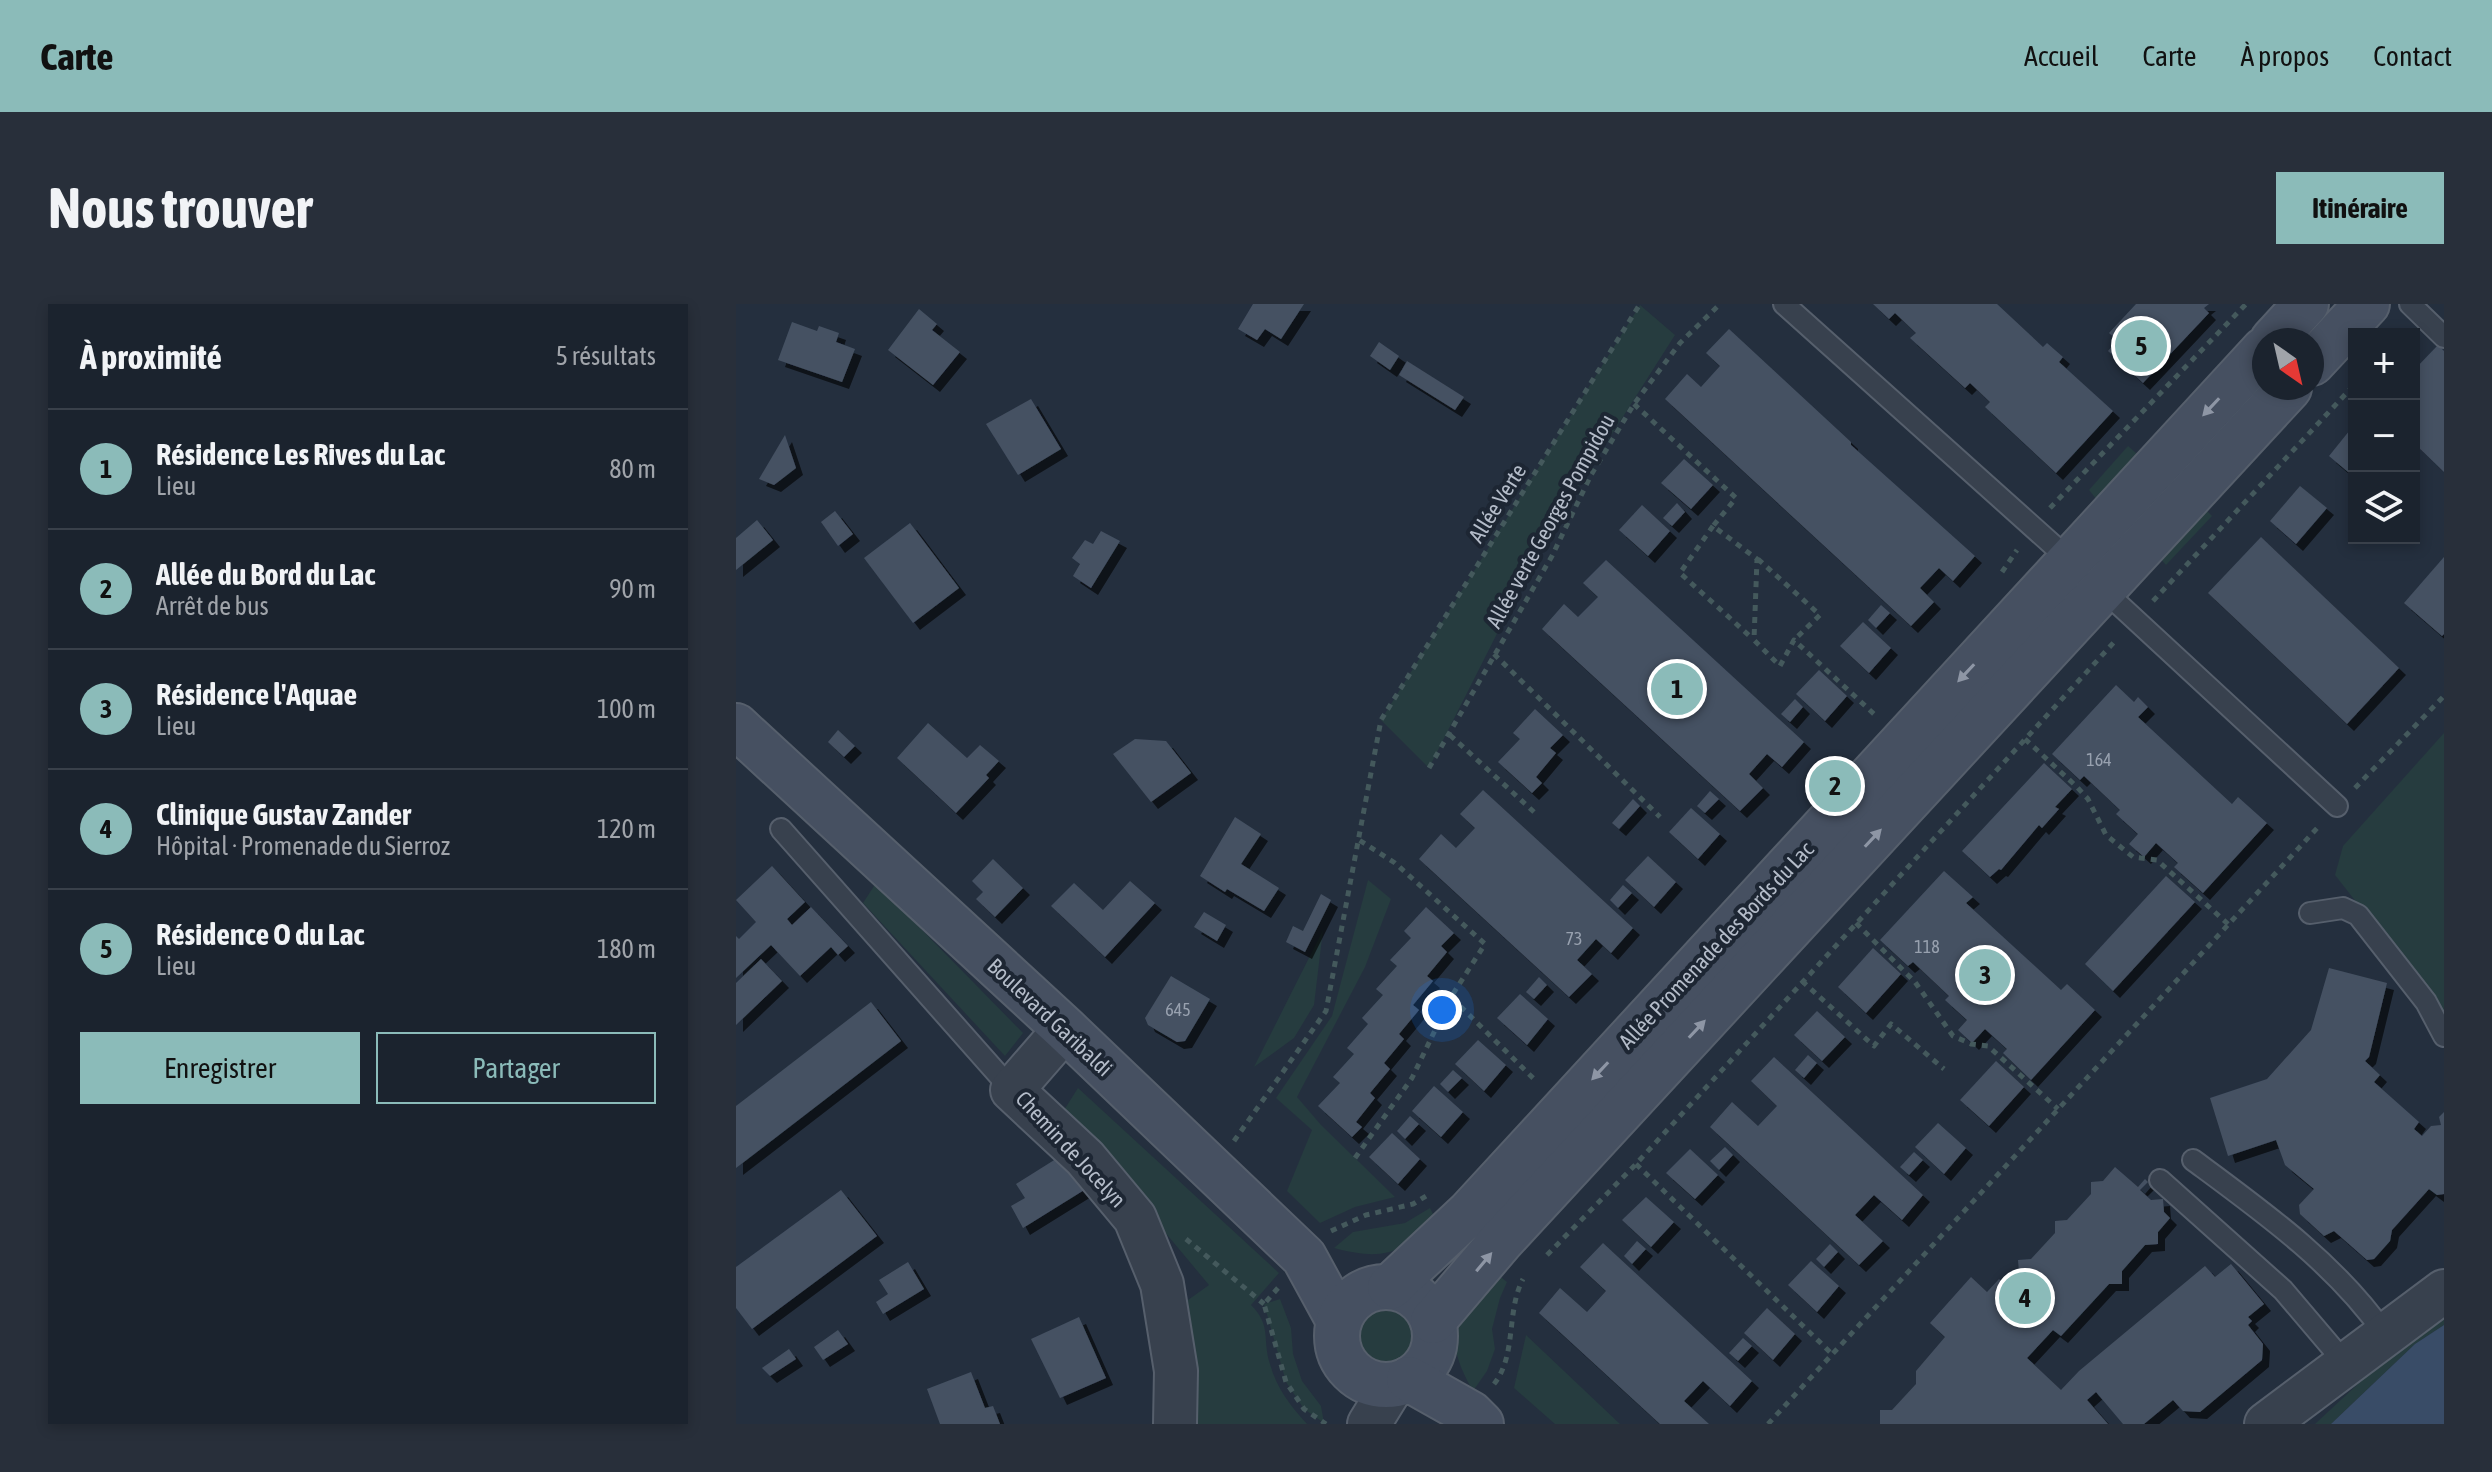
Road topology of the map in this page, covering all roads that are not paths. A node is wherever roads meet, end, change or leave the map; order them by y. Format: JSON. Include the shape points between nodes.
{"nodes":[{"id":1,"x":1784,"y":304,"type":"edge"},
{"id":2,"x":2306,"y":304,"type":"edge"},
{"id":3,"x":2367,"y":304,"type":"edge"},
{"id":4,"x":2410,"y":304,"type":"edge"},
{"id":5,"x":2284,"y":328,"type":"edge"},
{"id":6,"x":2444,"y":337,"type":"edge"},
{"id":7,"x":2324,"y":350,"type":"edge"},
{"id":8,"x":2252,"y":363,"type":"edge"},
{"id":9,"x":2278,"y":400,"type":"edge"},
{"id":10,"x":2070,"y":560,"type":"junction"},
{"id":11,"x":2102,"y":589,"type":"junction"},
{"id":12,"x":736,"y":726,"type":"edge"},
{"id":13,"x":736,"y":754,"type":"edge"},
{"id":14,"x":794,"y":779,"type":"junction"},
{"id":15,"x":2337,"y":806,"type":"road end"},
{"id":16,"x":781,"y":829,"type":"dead end"},
{"id":17,"x":2310,"y":913,"type":"dead end"},
{"id":18,"x":1065,"y":1029,"type":"junction"},
{"id":19,"x":2444,"y":1036,"type":"edge"},
{"id":20,"x":1012,"y":1090,"type":"junction"},
{"id":21,"x":2193,"y":1160,"type":"dead end"},
{"id":22,"x":2160,"y":1180,"type":"dead end"},
{"id":23,"x":1304,"y":1257,"type":"junction"},
{"id":24,"x":1382,"y":1288,"type":"junction"},
{"id":25,"x":2444,"y":1291,"type":"edge"},
{"id":26,"x":1339,"y":1321,"type":"junction"},
{"id":27,"x":2384,"y":1333,"type":"junction"},
{"id":28,"x":1406,"y":1363,"type":"junction"},
{"id":29,"x":2345,"y":1363,"type":"junction"},
{"id":30,"x":1476,"y":1419,"type":"edge"},
{"id":31,"x":1175,"y":1424,"type":"edge"},
{"id":32,"x":1361,"y":1424,"type":"edge"},
{"id":33,"x":1369,"y":1424,"type":"edge"},
{"id":34,"x":2266,"y":1424,"type":"edge"}],
"edges":[{"from":1,"to":10,"type":"lane"},
{"from":2,"to":5,"type":"street"},
{"from":3,"to":7,"type":"street"},
{"from":4,"to":6,"type":"lane"},
{"from":8,"to":10,"type":"street","name":"Allée Promenade des Bords du Lac","one_way":true},
{"from":9,"to":11,"type":"street","name":"Allée Promenade des Bords du Lac"},
{"from":10,"to":11,"type":"lane"},
{"from":10,"to":24,"type":"street","name":"Allée Promenade des Bords du Lac","one_way":true,"via":[[1470,1212]]},
{"from":11,"to":15,"type":"lane"},
{"from":28,"to":11,"type":"street","name":"Allée Promenade des Bords du Lac","one_way":true,"via":[[1501,1241]]},
{"from":12,"to":14,"type":"street","name":"Boulevard Garibaldi"},
{"from":13,"to":14,"type":"street","name":"Boulevard Garibaldi"},
{"from":14,"to":18,"type":"street","name":"Boulevard Garibaldi"},
{"from":16,"to":20,"type":"lane"},
{"from":17,"to":19,"type":"lane","via":[[2343,908],[2358,915],[2426,1002]]},
{"from":18,"to":20,"type":"street","name":"Chemin de Jocelyn"},
{"from":18,"to":23,"type":"street","name":"Boulevard Garibaldi"},
{"from":20,"to":31,"type":"street","name":"Chemin de Jocelyn","via":[[1085,1158],[1135,1218],[1162,1284],[1176,1371]]},
{"from":21,"to":27,"type":"lane","via":[[2285,1229],[2367,1309]]},
{"from":22,"to":29,"type":"lane","via":[[2283,1290]]},
{"from":23,"to":24,"type":"street","name":"Boulevard Garibaldi"},
{"from":23,"to":26,"type":"street","name":"Boulevard Garibaldi"},
{"from":24,"to":26,"type":"street","via":[[1359,1295]]},
{"from":24,"to":28,"type":"street","via":[[1417,1297]]},
{"from":25,"to":27,"type":"street"},
{"from":26,"to":28,"type":"street","via":[[1340,1354],[1348,1368]]},
{"from":27,"to":29,"type":"street"},
{"from":28,"to":30,"type":"street"},
{"from":28,"to":32,"type":"street"},
{"from":28,"to":33,"type":"street"},
{"from":29,"to":34,"type":"street"}]}
